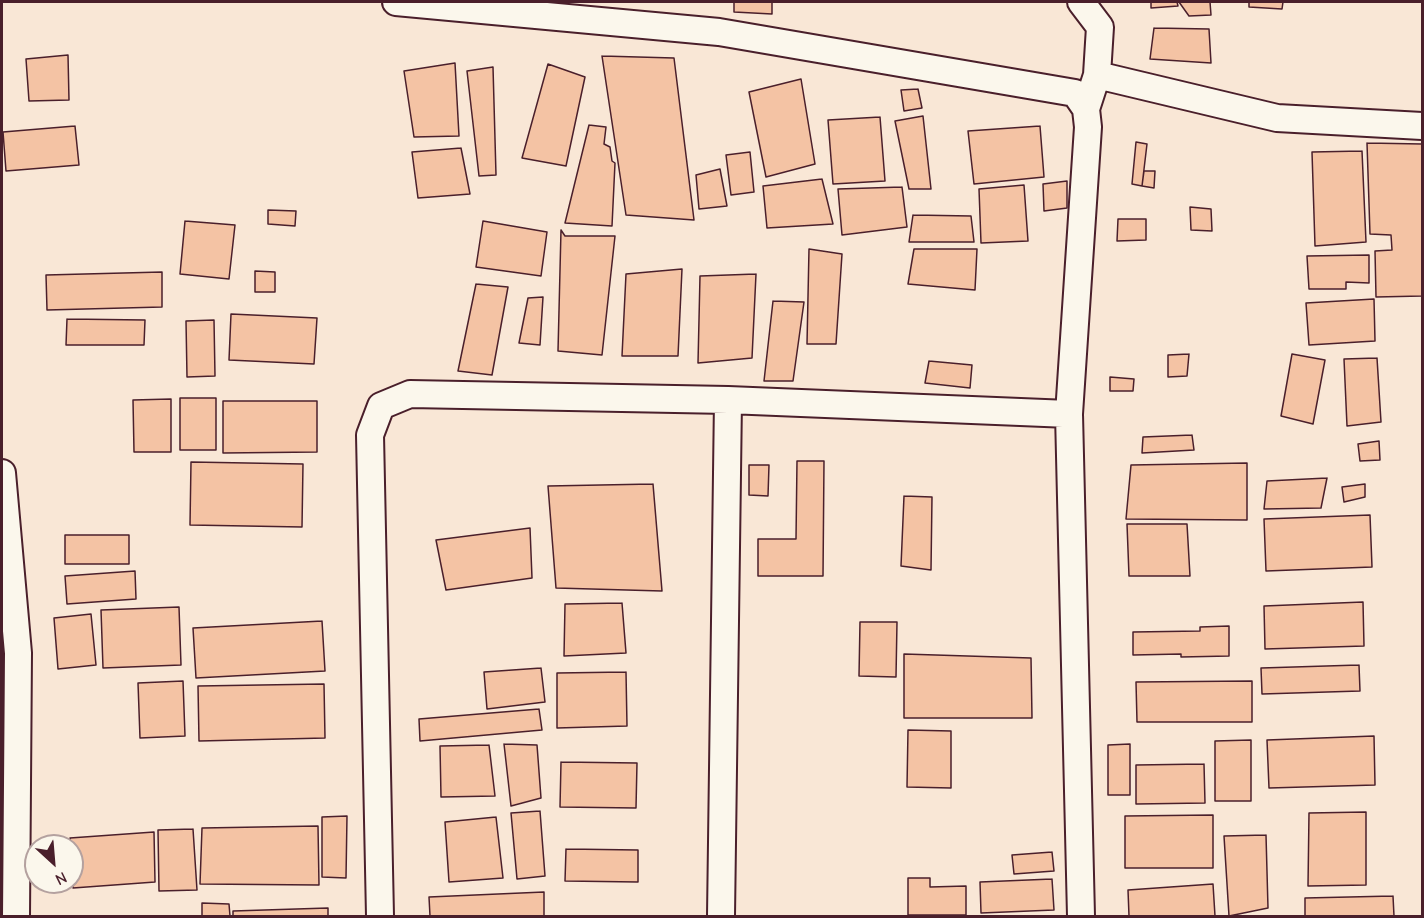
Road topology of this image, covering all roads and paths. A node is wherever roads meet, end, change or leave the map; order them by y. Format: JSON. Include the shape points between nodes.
{"nodes":[{"id":1,"x":396,"y":2,"type":"edge"},
{"id":2,"x":1081,"y":2,"type":"edge"},
{"id":3,"x":1097,"y":75,"type":"junction"},
{"id":4,"x":1086,"y":109,"type":"junction"},
{"id":5,"x":1422,"y":126,"type":"edge"},
{"id":6,"x":728,"y":400,"type":"junction"},
{"id":7,"x":1069,"y":414,"type":"junction"},
{"id":8,"x":2,"y":473,"type":"edge"},
{"id":9,"x":10,"y":656,"type":"edge"},
{"id":10,"x":16,"y":916,"type":"edge"},
{"id":11,"x":380,"y":916,"type":"edge"},
{"id":12,"x":721,"y":916,"type":"edge"},
{"id":13,"x":1081,"y":916,"type":"edge"}],
"edges":[{"from":1,"to":4,"type":"street","via":[[719,32],[1075,93]]},
{"from":2,"to":3,"type":"street","via":[[1100,27]]},
{"from":3,"to":4,"type":"street"},
{"from":3,"to":5,"type":"street","via":[[1277,118]]},
{"from":4,"to":7,"type":"street"},
{"from":6,"to":7,"type":"street"},
{"from":6,"to":11,"type":"street","via":[[410,394],[381,406],[370,435]]},
{"from":6,"to":12,"type":"street"},
{"from":7,"to":13,"type":"street"},
{"from":8,"to":9,"type":"street"},
{"from":9,"to":10,"type":"street"}]}
